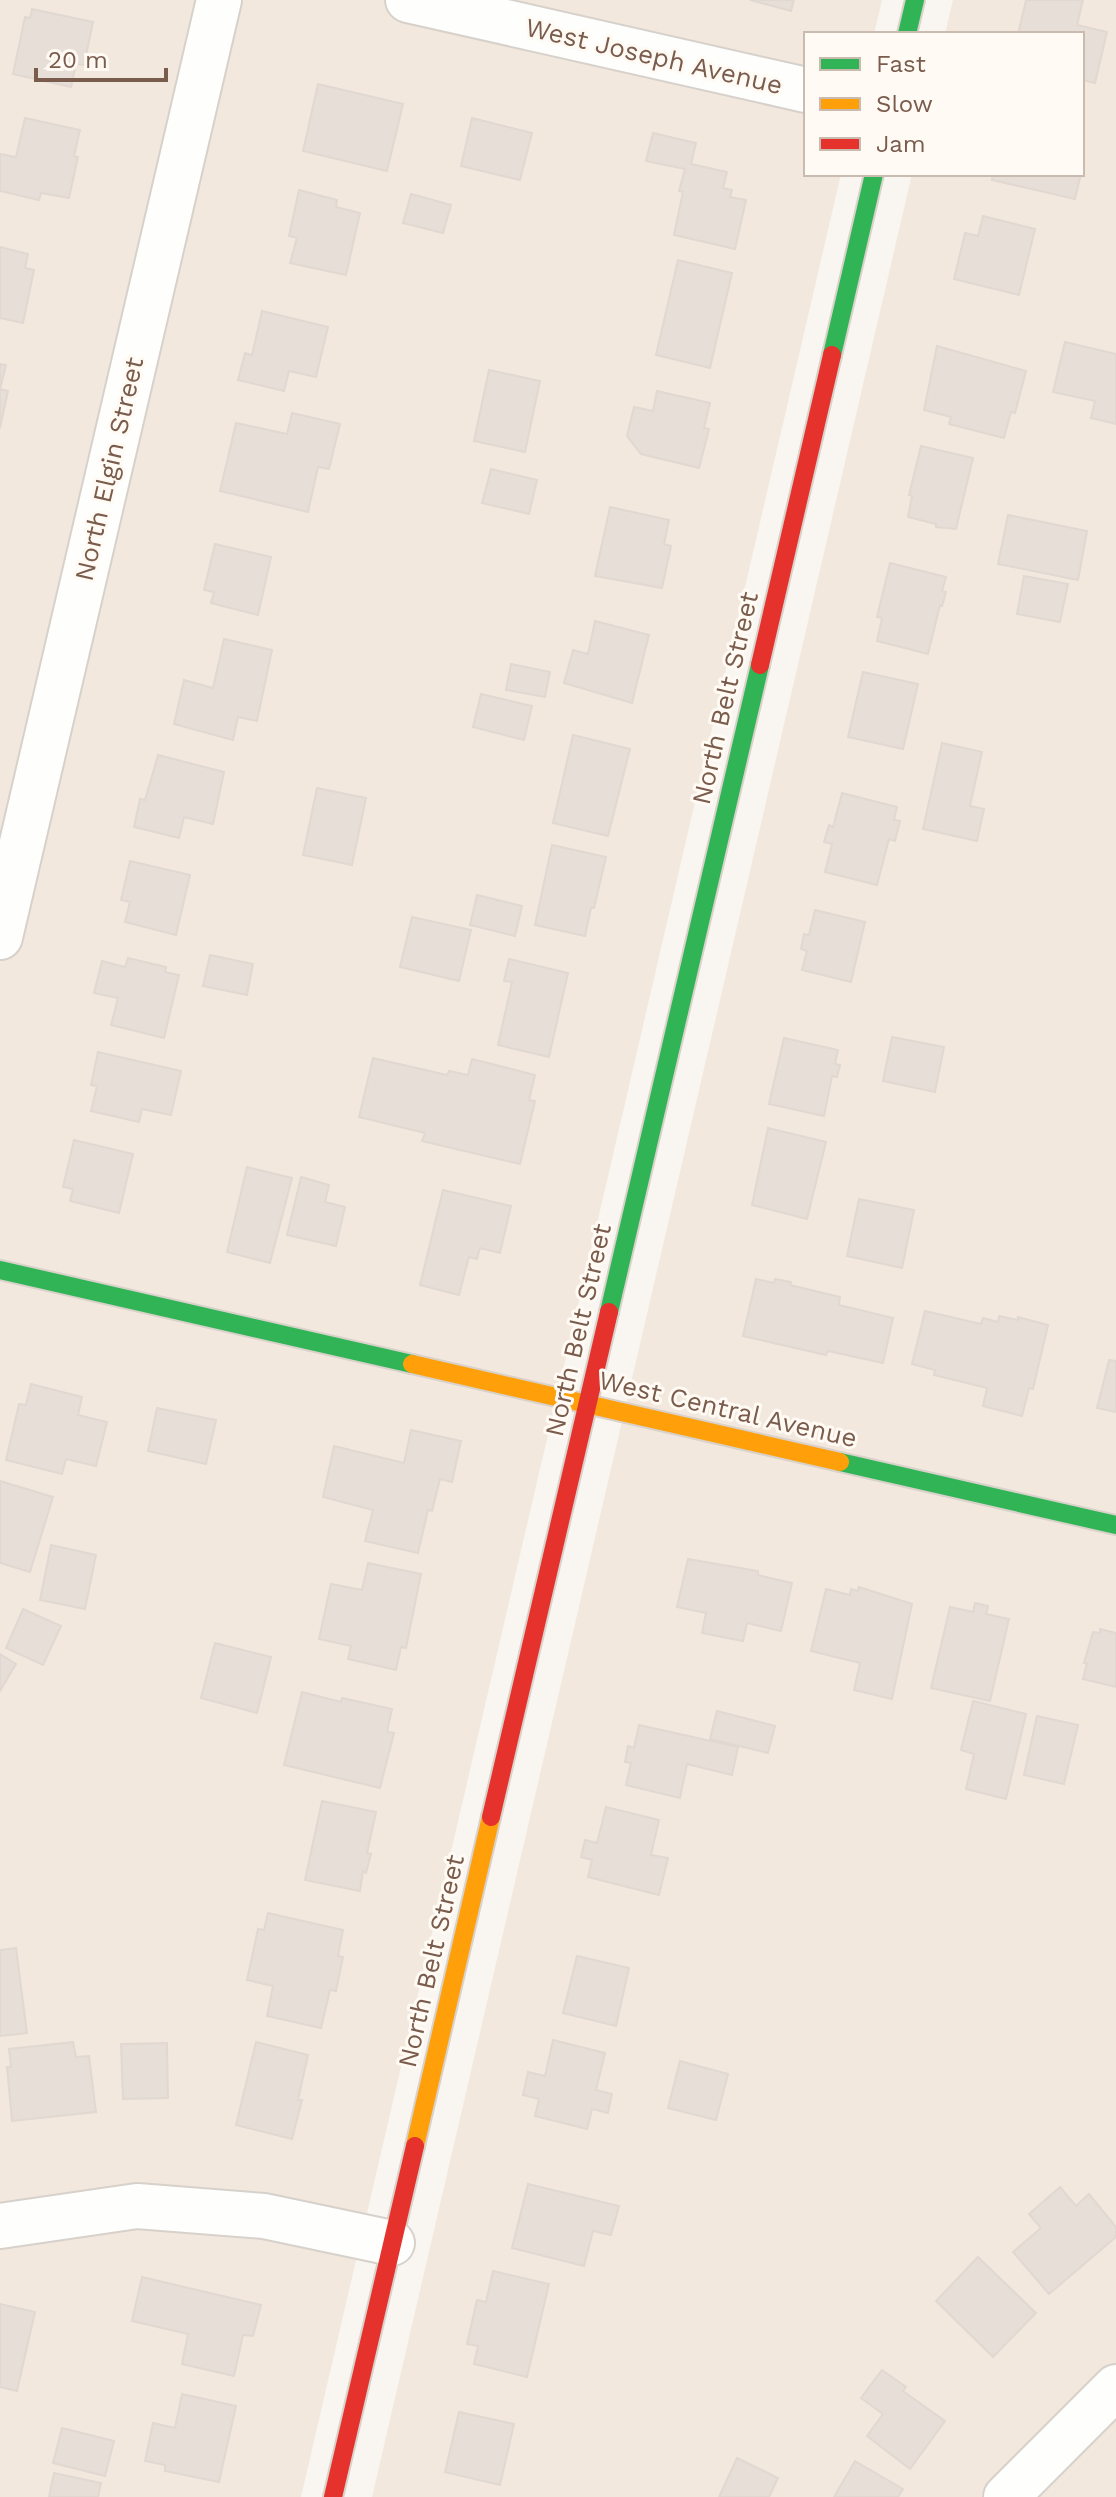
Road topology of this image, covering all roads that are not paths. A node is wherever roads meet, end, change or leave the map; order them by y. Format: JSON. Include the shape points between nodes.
{"nodes":[{"id":1,"x":219,"y":0,"type":"edge"},
{"id":2,"x":408,"y":0,"type":"edge"},
{"id":3,"x":915,"y":0,"type":"edge"},
{"id":4,"x":907,"y":32,"type":"edge"},
{"id":5,"x":804,"y":90,"type":"edge"},
{"id":6,"x":874,"y":176,"type":"edge"},
{"id":7,"x":0,"y":937,"type":"edge"},
{"id":8,"x":0,"y":1270,"type":"edge"},
{"id":9,"x":588,"y":1403,"type":"junction"},
{"id":10,"x":1116,"y":1525,"type":"edge"},
{"id":11,"x":0,"y":2226,"type":"edge"},
{"id":12,"x":392,"y":2243,"type":"junction"},
{"id":13,"x":1116,"y":2387,"type":"edge"},
{"id":14,"x":333,"y":2497,"type":"edge"},
{"id":15,"x":1006,"y":2497,"type":"edge"}],
"edges":[{"from":1,"to":7,"type":"street","name":"North Elgin Street"},
{"from":2,"to":5,"type":"street","name":"West Joseph Avenue"},
{"from":3,"to":4,"type":"street"},
{"from":6,"to":9,"type":"street","name":"North Belt Street"},
{"from":8,"to":9,"type":"street","name":"West Central Avenue"},
{"from":9,"to":10,"type":"street","name":"West Central Avenue"},
{"from":9,"to":12,"type":"street","name":"North Belt Street"},
{"from":11,"to":12,"type":"street","via":[[137,2206],[264,2216]]},
{"from":12,"to":14,"type":"street","name":"North Belt Street"},
{"from":13,"to":15,"type":"street"}]}
